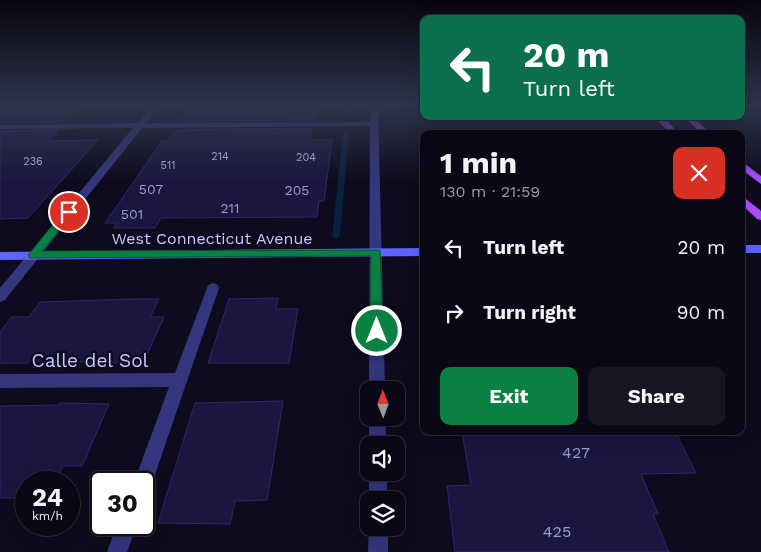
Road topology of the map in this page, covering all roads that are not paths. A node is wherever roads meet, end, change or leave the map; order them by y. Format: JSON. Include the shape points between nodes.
{"nodes":[{"id":1,"x":136,"y":131,"type":"edge"},
{"id":2,"x":374,"y":131,"type":"edge"},
{"id":3,"x":745,"y":167,"type":"edge"},
{"id":4,"x":761,"y":181,"type":"edge"},
{"id":5,"x":745,"y":202,"type":"edge"},
{"id":6,"x":761,"y":217,"type":"edge"},
{"id":7,"x":745,"y":249,"type":"edge"},
{"id":8,"x":761,"y":249,"type":"edge"},
{"id":9,"x":376,"y":252,"type":"junction"},
{"id":10,"x":420,"y":252,"type":"edge"},
{"id":11,"x":33,"y":255,"type":"junction"},
{"id":12,"x":0,"y":256,"type":"edge"},
{"id":13,"x":213,"y":288,"type":"dead end"},
{"id":14,"x":0,"y":297,"type":"edge"},
{"id":15,"x":181,"y":380,"type":"junction"},
{"id":16,"x":0,"y":381,"type":"edge"},
{"id":17,"x":377,"y":381,"type":"edge"},
{"id":18,"x":147,"y":471,"type":"edge"},
{"id":19,"x":123,"y":536,"type":"edge"},
{"id":20,"x":378,"y":536,"type":"edge"},
{"id":21,"x":118,"y":552,"type":"edge"},
{"id":22,"x":378,"y":552,"type":"edge"}],
"edges":[{"from":1,"to":11,"type":"street"},
{"from":2,"to":9,"type":"street"},
{"from":3,"to":4,"type":"main road"},
{"from":5,"to":6,"type":"main road"},
{"from":7,"to":8,"type":"street"},
{"from":9,"to":10,"type":"street","name":"West Connecticut Avenue"},
{"from":9,"to":11,"type":"street","name":"West Connecticut Avenue"},
{"from":9,"to":17,"type":"street"},
{"from":11,"to":12,"type":"street","name":"West Connecticut Avenue"},
{"from":11,"to":14,"type":"street"},
{"from":13,"to":15,"type":"street"},
{"from":15,"to":16,"type":"street","name":"Calle del Sol"},
{"from":15,"to":18,"type":"street"},
{"from":19,"to":21,"type":"street"},
{"from":20,"to":22,"type":"street"}]}
